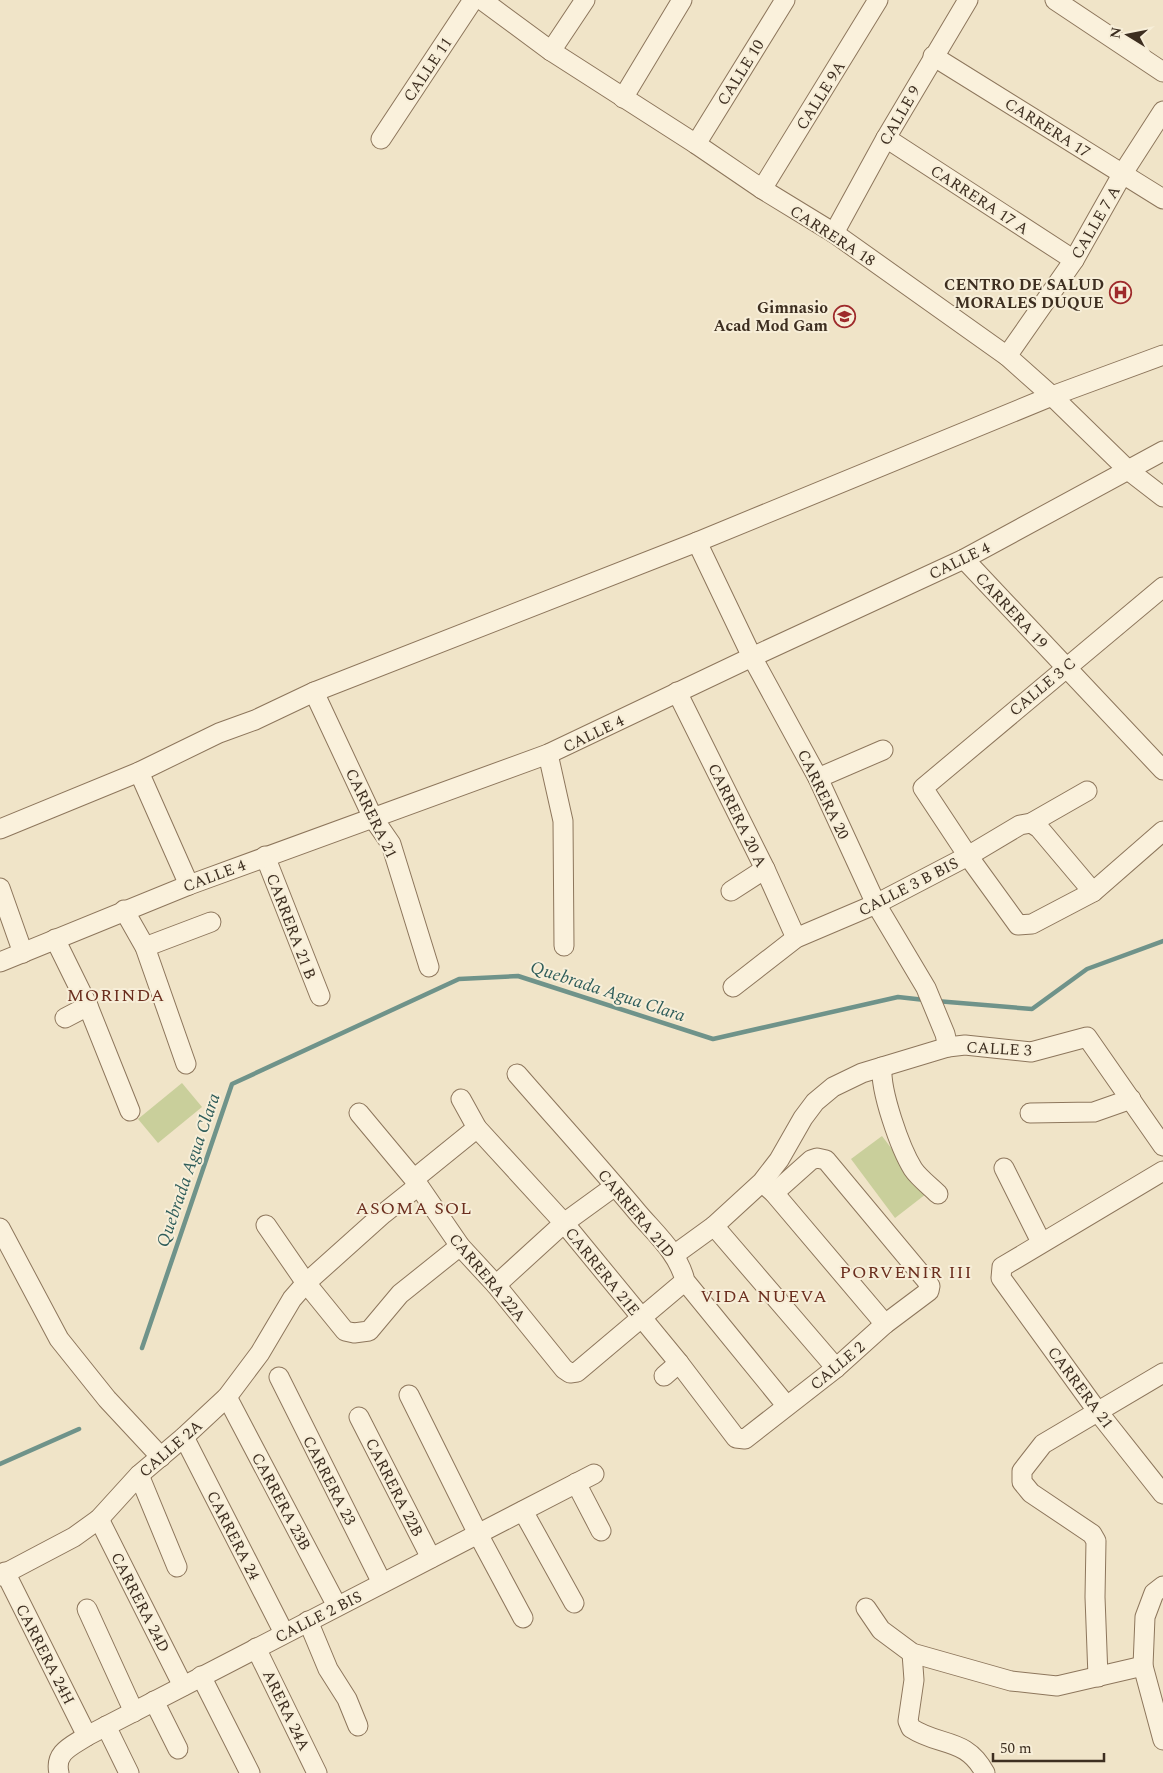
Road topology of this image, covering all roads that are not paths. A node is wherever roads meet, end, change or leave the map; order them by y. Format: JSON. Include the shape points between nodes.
{"nodes":[{"id":1,"x":473,"y":0,"type":"edge"},
{"id":2,"x":482,"y":0,"type":"edge"},
{"id":3,"x":585,"y":0,"type":"edge"},
{"id":4,"x":682,"y":0,"type":"edge"},
{"id":5,"x":785,"y":0,"type":"edge"},
{"id":6,"x":878,"y":0,"type":"edge"},
{"id":7,"x":968,"y":0,"type":"edge"},
{"id":8,"x":1054,"y":0,"type":"edge"},
{"id":9,"x":551,"y":51,"type":"junction"},
{"id":10,"x":933,"y":56,"type":"junction"},
{"id":11,"x":1163,"y":72,"type":"edge"},
{"id":12,"x":623,"y":98,"type":"junction"},
{"id":13,"x":1163,"y":111,"type":"edge"},
{"id":14,"x":886,"y":138,"type":"junction"},
{"id":15,"x":381,"y":139,"type":"dead end"},
{"id":16,"x":696,"y":144,"type":"junction"},
{"id":17,"x":1123,"y":174,"type":"junction"},
{"id":18,"x":762,"y":189,"type":"junction"},
{"id":19,"x":1163,"y":199,"type":"edge"},
{"id":20,"x":834,"y":233,"type":"junction"},
{"id":21,"x":1074,"y":260,"type":"junction"},
{"id":22,"x":1163,"y":355,"type":"edge"},
{"id":23,"x":1007,"y":356,"type":"junction"},
{"id":24,"x":1052,"y":396,"type":"junction"},
{"id":25,"x":1163,"y":451,"type":"edge"},
{"id":26,"x":1128,"y":470,"type":"junction"},
{"id":27,"x":1163,"y":497,"type":"edge"},
{"id":28,"x":697,"y":542,"type":"junction"},
{"id":29,"x":964,"y":559,"type":"junction"},
{"id":30,"x":1160,"y":594,"type":"edge"},
{"id":31,"x":752,"y":658,"type":"junction"},
{"id":32,"x":1066,"y":666,"type":"junction"},
{"id":33,"x":314,"y":692,"type":"junction"},
{"id":34,"x":677,"y":692,"type":"junction"},
{"id":35,"x":883,"y":750,"type":"dead end"},
{"id":36,"x":548,"y":754,"type":"junction"},
{"id":37,"x":1163,"y":770,"type":"edge"},
{"id":38,"x":139,"y":772,"type":"junction"},
{"id":39,"x":818,"y":778,"type":"junction"},
{"id":40,"x":1087,"y":791,"type":"dead end"},
{"id":41,"x":373,"y":818,"type":"junction"},
{"id":42,"x":1031,"y":823,"type":"junction"},
{"id":43,"x":0,"y":829,"type":"edge"},
{"id":44,"x":1163,"y":831,"type":"edge"},
{"id":45,"x":265,"y":856,"type":"junction"},
{"id":46,"x":968,"y":856,"type":"junction"},
{"id":47,"x":765,"y":869,"type":"junction"},
{"id":48,"x":189,"y":885,"type":"junction"},
{"id":49,"x":0,"y":888,"type":"edge"},
{"id":50,"x":731,"y":891,"type":"dead end"},
{"id":51,"x":1093,"y":892,"type":"junction"},
{"id":52,"x":876,"y":904,"type":"junction"},
{"id":53,"x":124,"y":910,"type":"junction"},
{"id":54,"x":211,"y":922,"type":"dead end"},
{"id":55,"x":796,"y":938,"type":"junction"},
{"id":56,"x":55,"y":939,"type":"junction"},
{"id":57,"x":564,"y":946,"type":"dead end"},
{"id":58,"x":145,"y":947,"type":"junction"},
{"id":59,"x":22,"y":953,"type":"junction"},
{"id":60,"x":0,"y":962,"type":"edge"},
{"id":61,"x":429,"y":967,"type":"dead end"},
{"id":62,"x":733,"y":988,"type":"dead end"},
{"id":63,"x":320,"y":996,"type":"dead end"},
{"id":64,"x":88,"y":1006,"type":"junction"},
{"id":65,"x":65,"y":1018,"type":"dead end"},
{"id":66,"x":946,"y":1040,"type":"junction"},
{"id":67,"x":186,"y":1064,"type":"dead end"},
{"id":68,"x":882,"y":1066,"type":"junction"},
{"id":69,"x":517,"y":1074,"type":"dead end"},
{"id":70,"x":461,"y":1099,"type":"dead end"},
{"id":71,"x":1131,"y":1099,"type":"junction"},
{"id":72,"x":130,"y":1111,"type":"dead end"},
{"id":73,"x":359,"y":1113,"type":"dead end"},
{"id":74,"x":1030,"y":1113,"type":"dead end"},
{"id":75,"x":477,"y":1128,"type":"junction"},
{"id":76,"x":1163,"y":1146,"type":"edge"},
{"id":77,"x":1004,"y":1168,"type":"dead end"},
{"id":78,"x":1163,"y":1171,"type":"edge"},
{"id":79,"x":416,"y":1182,"type":"junction"},
{"id":80,"x":615,"y":1186,"type":"junction"},
{"id":81,"x":768,"y":1188,"type":"junction"},
{"id":82,"x":938,"y":1194,"type":"dead end"},
{"id":83,"x":564,"y":1223,"type":"junction"},
{"id":84,"x":266,"y":1224,"type":"dead end"},
{"id":85,"x":714,"y":1226,"type":"junction"},
{"id":86,"x":0,"y":1228,"type":"edge"},
{"id":87,"x":1041,"y":1242,"type":"junction"},
{"id":88,"x":460,"y":1246,"type":"junction"},
{"id":89,"x":674,"y":1255,"type":"junction"},
{"id":90,"x":685,"y":1281,"type":"junction"},
{"id":91,"x":306,"y":1283,"type":"junction"},
{"id":92,"x":496,"y":1285,"type":"junction"},
{"id":93,"x":641,"y":1317,"type":"junction"},
{"id":94,"x":885,"y":1324,"type":"junction"},
{"id":95,"x":679,"y":1363,"type":"junction"},
{"id":96,"x":836,"y":1368,"type":"junction"},
{"id":97,"x":1163,"y":1374,"type":"edge"},
{"id":98,"x":664,"y":1376,"type":"dead end"},
{"id":99,"x":279,"y":1377,"type":"dead end"},
{"id":100,"x":409,"y":1395,"type":"dead end"},
{"id":101,"x":228,"y":1397,"type":"junction"},
{"id":102,"x":786,"y":1406,"type":"junction"},
{"id":103,"x":1098,"y":1412,"type":"junction"},
{"id":104,"x":359,"y":1416,"type":"dead end"},
{"id":105,"x":184,"y":1438,"type":"junction"},
{"id":106,"x":745,"y":1439,"type":"joint"},
{"id":107,"x":161,"y":1457,"type":"junction"},
{"id":108,"x":594,"y":1474,"type":"dead end"},
{"id":109,"x":139,"y":1475,"type":"junction"},
{"id":110,"x":576,"y":1483,"type":"junction"},
{"id":111,"x":1163,"y":1494,"type":"edge"},
{"id":112,"x":523,"y":1511,"type":"junction"},
{"id":113,"x":99,"y":1519,"type":"junction"},
{"id":114,"x":601,"y":1531,"type":"dead end"},
{"id":115,"x":478,"y":1534,"type":"junction"},
{"id":116,"x":431,"y":1558,"type":"junction"},
{"id":117,"x":178,"y":1567,"type":"dead end"},
{"id":118,"x":2,"y":1574,"type":"edge"},
{"id":119,"x":382,"y":1583,"type":"junction"},
{"id":120,"x":1163,"y":1586,"type":"edge"},
{"id":121,"x":574,"y":1603,"type":"dead end"},
{"id":122,"x":337,"y":1606,"type":"junction"},
{"id":123,"x":866,"y":1608,"type":"dead end"},
{"id":124,"x":87,"y":1609,"type":"dead end"},
{"id":125,"x":523,"y":1618,"type":"dead end"},
{"id":126,"x":308,"y":1621,"type":"junction"},
{"id":127,"x":284,"y":1633,"type":"junction"},
{"id":128,"x":256,"y":1648,"type":"junction"},
{"id":129,"x":912,"y":1653,"type":"junction"},
{"id":130,"x":1143,"y":1666,"type":"junction"},
{"id":131,"x":201,"y":1676,"type":"junction"},
{"id":132,"x":1098,"y":1677,"type":"junction"},
{"id":133,"x":183,"y":1686,"type":"junction"},
{"id":134,"x":154,"y":1701,"type":"junction"},
{"id":135,"x":134,"y":1712,"type":"junction"},
{"id":136,"x":106,"y":1726,"type":"junction"},
{"id":137,"x":358,"y":1726,"type":"dead end"},
{"id":138,"x":87,"y":1736,"type":"junction"},
{"id":139,"x":1163,"y":1740,"type":"edge"},
{"id":140,"x":178,"y":1749,"type":"dead end"},
{"id":141,"x":58,"y":1772,"type":"edge"},
{"id":142,"x":129,"y":1773,"type":"edge"},
{"id":143,"x":250,"y":1773,"type":"edge"},
{"id":144,"x":317,"y":1773,"type":"edge"},
{"id":145,"x":985,"y":1773,"type":"edge"}],
"edges":[{"from":1,"to":15,"type":"street","name":"CALLE 11"},
{"from":2,"to":9,"type":"street","name":"CARRERA 18"},
{"from":3,"to":9,"type":"street"},
{"from":4,"to":12,"type":"street"},
{"from":5,"to":16,"type":"street","name":"CALLE 10"},
{"from":6,"to":18,"type":"street","name":"CALLE 9A"},
{"from":7,"to":10,"type":"street","name":"CALLE 9"},
{"from":8,"to":11,"type":"street"},
{"from":9,"to":12,"type":"street","name":"CARRERA 18"},
{"from":10,"to":14,"type":"street","name":"CALLE 9"},
{"from":10,"to":17,"type":"street","name":"CARRERA 17"},
{"from":12,"to":16,"type":"street","name":"CARRERA 18"},
{"from":13,"to":17,"type":"street","name":"CALLE 7 A"},
{"from":14,"to":20,"type":"street","name":"CALLE 9"},
{"from":14,"to":21,"type":"street","name":"CARRERA 17 A"},
{"from":16,"to":18,"type":"street","name":"CARRERA 18"},
{"from":17,"to":19,"type":"street","name":"CARRERA 17"},
{"from":17,"to":21,"type":"street","name":"CALLE 7 A"},
{"from":18,"to":20,"type":"street","name":"CARRERA 18"},
{"from":20,"to":23,"type":"street","name":"CARRERA 18"},
{"from":21,"to":23,"type":"street","name":"CALLE 7 A"},
{"from":22,"to":24,"type":"street"},
{"from":23,"to":24,"type":"street","name":"CARRERA 18"},
{"from":24,"to":26,"type":"street","name":"CARRERA 18"},
{"from":24,"to":28,"type":"street"},
{"from":25,"to":26,"type":"street","name":"CALLE 4"},
{"from":26,"to":27,"type":"street","name":"CARRERA 18"},
{"from":26,"to":29,"type":"street","name":"CALLE 4"},
{"from":28,"to":31,"type":"street","name":"CARRERA 20"},
{"from":28,"to":33,"type":"street"},
{"from":29,"to":31,"type":"street","name":"CALLE 4"},
{"from":29,"to":32,"type":"street","name":"CARRERA 19"},
{"from":30,"to":32,"type":"street","name":"CALLE 3 C"},
{"from":31,"to":34,"type":"street","name":"CALLE 4"},
{"from":31,"to":39,"type":"street","name":"CARRERA 20"},
{"from":32,"to":37,"type":"street","name":"CARRERA 19"},
{"from":32,"to":46,"type":"street","name":"CALLE 3 C","via":[[923,788]]},
{"from":33,"to":38,"type":"street"},
{"from":33,"to":41,"type":"street","name":"CARRERA 21"},
{"from":34,"to":36,"type":"street","name":"CALLE 4"},
{"from":34,"to":47,"type":"street","name":"CARRERA 20 A"},
{"from":35,"to":39,"type":"street"},
{"from":36,"to":41,"type":"street","name":"CALLE 4"},
{"from":36,"to":57,"type":"street","via":[[563,821]]},
{"from":38,"to":43,"type":"street"},
{"from":38,"to":48,"type":"street"},
{"from":39,"to":52,"type":"street","name":"CARRERA 20"},
{"from":40,"to":42,"type":"street","name":"CALLE 3 B BIS"},
{"from":41,"to":45,"type":"street","name":"CALLE 4"},
{"from":41,"to":61,"type":"street","name":"CARRERA 21","via":[[391,844]]},
{"from":42,"to":46,"type":"street","name":"CALLE 3 B BIS","via":[[1020,825]]},
{"from":42,"to":51,"type":"street","via":[[1039,828]]},
{"from":44,"to":51,"type":"street"},
{"from":45,"to":48,"type":"street","name":"CALLE 4"},
{"from":45,"to":63,"type":"street","name":"CARRERA 21 B"},
{"from":46,"to":51,"type":"street","via":[[1018,925],[1032,924]]},
{"from":46,"to":52,"type":"street","name":"CALLE 3 B BIS"},
{"from":47,"to":50,"type":"street"},
{"from":47,"to":55,"type":"street","name":"CARRERA 20 A"},
{"from":48,"to":53,"type":"street","name":"CALLE 4"},
{"from":49,"to":59,"type":"street"},
{"from":52,"to":55,"type":"street","name":"CALLE 3 B BIS"},
{"from":52,"to":66,"type":"street","name":"CARRERA 20","via":[[926,988]]},
{"from":53,"to":56,"type":"street","name":"CALLE 4"},
{"from":53,"to":58,"type":"street"},
{"from":54,"to":58,"type":"street"},
{"from":55,"to":62,"type":"street","name":"CALLE 3 B BIS"},
{"from":56,"to":59,"type":"street","name":"CALLE 4"},
{"from":56,"to":64,"type":"street"},
{"from":58,"to":67,"type":"street"},
{"from":59,"to":60,"type":"street","name":"CALLE 4"},
{"from":64,"to":65,"type":"street"},
{"from":64,"to":72,"type":"street"},
{"from":66,"to":68,"type":"street","name":"CALLE 3"},
{"from":66,"to":71,"type":"street","name":"CALLE 3","via":[[1031,1052],[1087,1037]]},
{"from":68,"to":81,"type":"street","name":"CALLE 3","via":[[832,1087],[815,1102],[780,1160]]},
{"from":68,"to":82,"type":"street","via":[[881,1076],[898,1136],[914,1170]]},
{"from":69,"to":80,"type":"street","name":"CARRERA 21D"},
{"from":70,"to":75,"type":"street","name":"CARRERA 21E"},
{"from":71,"to":74,"type":"street","via":[[1094,1112]]},
{"from":71,"to":76,"type":"street"},
{"from":73,"to":79,"type":"street","name":"CARRERA 22A"},
{"from":75,"to":79,"type":"street","name":"CALLE 2A"},
{"from":75,"to":83,"type":"street","name":"CARRERA 21E"},
{"from":77,"to":87,"type":"street"},
{"from":78,"to":87,"type":"street"},
{"from":79,"to":88,"type":"street","name":"CARRERA 22A"},
{"from":79,"to":91,"type":"street","name":"CALLE 2A"},
{"from":80,"to":83,"type":"street"},
{"from":80,"to":89,"type":"street","name":"CARRERA 21D"},
{"from":81,"to":85,"type":"street"},
{"from":81,"to":94,"type":"street"},
{"from":81,"to":94,"type":"street","name":"CALLE 2","via":[[811,1160],[826,1160],[930,1286],[929,1291]]},
{"from":83,"to":92,"type":"street"},
{"from":83,"to":93,"type":"street","name":"CARRERA 21E"},
{"from":84,"to":91,"type":"street"},
{"from":85,"to":89,"type":"street"},
{"from":85,"to":96,"type":"street"},
{"from":86,"to":107,"type":"street","via":[[59,1339],[107,1399]]},
{"from":87,"to":103,"type":"street","name":"CARRERA 21","via":[[1002,1266],[1001,1278]]},
{"from":88,"to":91,"type":"street","via":[[400,1294],[369,1331],[345,1331]]},
{"from":88,"to":92,"type":"street","name":"CARRERA 22A"},
{"from":89,"to":90,"type":"street","name":"CARRERA 21D"},
{"from":90,"to":93,"type":"street"},
{"from":90,"to":102,"type":"street","name":"CARRERA 21D"},
{"from":91,"to":101,"type":"street","name":"CALLE 2A","via":[[292,1299]]},
{"from":92,"to":93,"type":"street","name":"CARRERA 22A","via":[[570,1373],[577,1372]]},
{"from":93,"to":95,"type":"street","name":"CARRERA 21E"},
{"from":94,"to":96,"type":"street","name":"CALLE 2"},
{"from":95,"to":98,"type":"street"},
{"from":95,"to":106,"type":"street","name":"CARRERA 21E","via":[[736,1438]]},
{"from":96,"to":102,"type":"street","name":"CALLE 2"},
{"from":97,"to":103,"type":"street"},
{"from":99,"to":119,"type":"street","name":"CARRERA 23"},
{"from":100,"to":115,"type":"street"},
{"from":101,"to":105,"type":"street","name":"CALLE 2A"},
{"from":101,"to":122,"type":"street","name":"CARRERA 23B"},
{"from":102,"to":106,"type":"street","name":"CALLE 2"},
{"from":103,"to":111,"type":"street","name":"CARRERA 21"},
{"from":103,"to":132,"type":"street","via":[[1043,1444],[1021,1477],[1031,1494],[1092,1534],[1096,1541]]},
{"from":104,"to":116,"type":"street","name":"CARRERA 22B"},
{"from":105,"to":107,"type":"street","name":"CALLE 2A"},
{"from":105,"to":127,"type":"street","name":"CARRERA 24"},
{"from":107,"to":109,"type":"street","name":"CALLE 2A"},
{"from":108,"to":110,"type":"street","name":"CALLE 2 BIS"},
{"from":109,"to":113,"type":"street","name":"CALLE 2A"},
{"from":109,"to":117,"type":"street"},
{"from":110,"to":112,"type":"street","name":"CALLE 2 BIS"},
{"from":110,"to":114,"type":"street"},
{"from":112,"to":115,"type":"street","name":"CALLE 2 BIS"},
{"from":112,"to":121,"type":"street"},
{"from":113,"to":118,"type":"street","name":"CALLE 2A","via":[[74,1537]]},
{"from":113,"to":133,"type":"street","name":"CARRERA 24D"},
{"from":115,"to":116,"type":"street","name":"CALLE 2 BIS"},
{"from":115,"to":125,"type":"street"},
{"from":116,"to":119,"type":"street","name":"CALLE 2 BIS"},
{"from":118,"to":138,"type":"street","name":"CARRERA 24H"},
{"from":119,"to":122,"type":"street","name":"CALLE 2 BIS"},
{"from":120,"to":130,"type":"street","via":[[1154,1593],[1145,1617]]},
{"from":122,"to":126,"type":"street","name":"CALLE 2 BIS"},
{"from":123,"to":129,"type":"street","via":[[881,1630]]},
{"from":124,"to":135,"type":"street"},
{"from":126,"to":127,"type":"street","name":"CALLE 2 BIS"},
{"from":126,"to":137,"type":"street","via":[[328,1669],[348,1699]]},
{"from":127,"to":128,"type":"street","name":"CALLE 2 BIS"},
{"from":128,"to":131,"type":"street","name":"CALLE 2 BIS"},
{"from":128,"to":144,"type":"street","name":"ARERA 24A"},
{"from":129,"to":132,"type":"street","via":[[1011,1681],[1057,1686]]},
{"from":129,"to":145,"type":"street","via":[[914,1680],[908,1721],[911,1728],[963,1748],[979,1761]]},
{"from":130,"to":132,"type":"street"},
{"from":130,"to":139,"type":"street"},
{"from":131,"to":133,"type":"street","name":"CALLE 2 BIS"},
{"from":131,"to":143,"type":"street"},
{"from":133,"to":134,"type":"street","name":"CALLE 2 BIS"},
{"from":134,"to":135,"type":"street","name":"CALLE 2 BIS"},
{"from":134,"to":140,"type":"street"},
{"from":135,"to":136,"type":"street","name":"CALLE 2 BIS"},
{"from":136,"to":138,"type":"street","name":"CALLE 2 BIS"},
{"from":136,"to":142,"type":"street"},
{"from":138,"to":141,"type":"street","name":"CALLE 2 BIS","via":[[61,1753]]}]}
